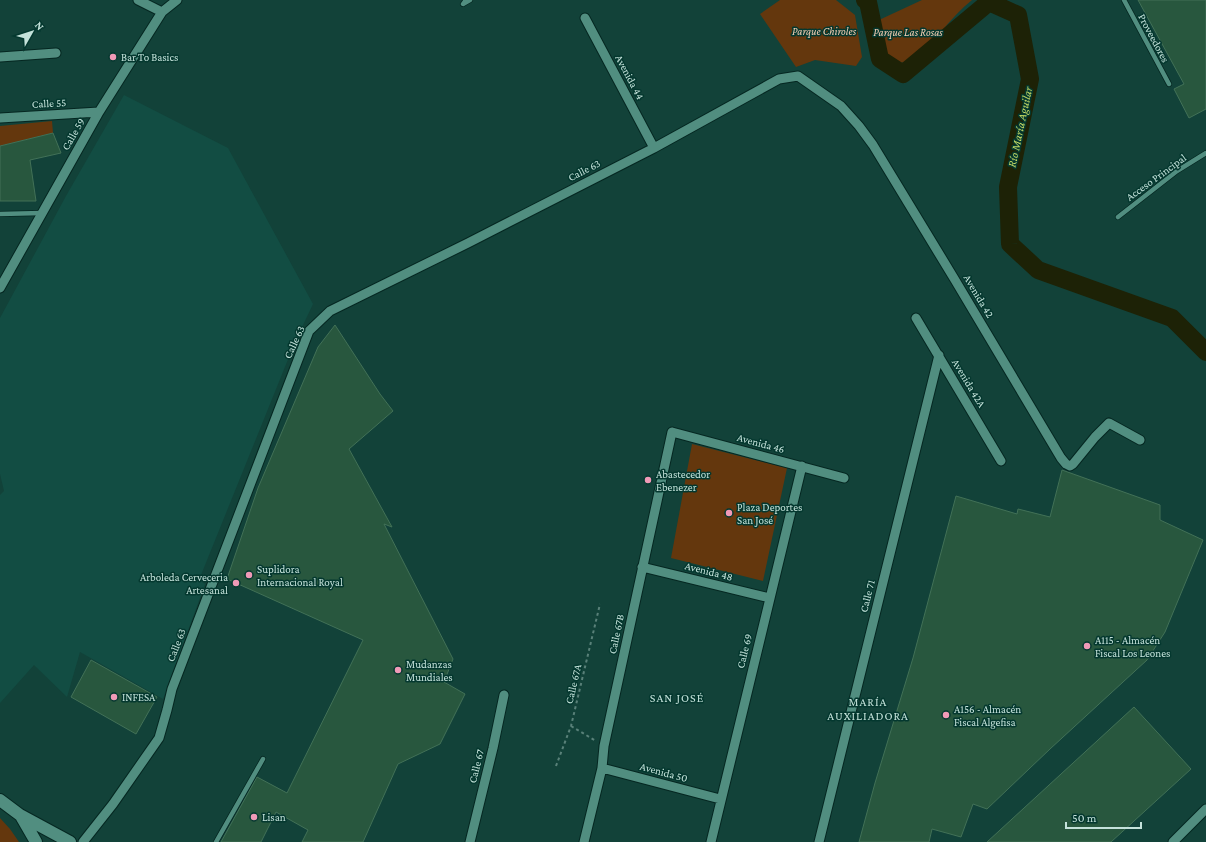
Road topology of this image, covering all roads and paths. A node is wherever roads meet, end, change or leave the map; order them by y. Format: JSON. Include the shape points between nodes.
{"nodes":[{"id":1,"x":138,"y":0,"type":"edge"},
{"id":2,"x":178,"y":0,"type":"edge"},
{"id":3,"x":466,"y":0,"type":"edge"},
{"id":4,"x":470,"y":0,"type":"edge"},
{"id":5,"x":1124,"y":0,"type":"edge"},
{"id":6,"x":162,"y":12,"type":"junction"},
{"id":7,"x":585,"y":18,"type":"dead end"},
{"id":8,"x":56,"y":53,"type":"dead end"},
{"id":9,"x":0,"y":57,"type":"edge"},
{"id":10,"x":798,"y":76,"type":"joint"},
{"id":11,"x":1169,"y":84,"type":"dead end"},
{"id":12,"x":99,"y":112,"type":"junction"},
{"id":13,"x":0,"y":118,"type":"edge"},
{"id":14,"x":654,"y":148,"type":"junction"},
{"id":15,"x":1206,"y":153,"type":"edge"},
{"id":16,"x":42,"y":213,"type":"junction"},
{"id":17,"x":0,"y":214,"type":"edge"},
{"id":18,"x":1118,"y":217,"type":"dead end"},
{"id":19,"x":0,"y":288,"type":"edge"},
{"id":20,"x":916,"y":318,"type":"dead end"},
{"id":21,"x":939,"y":356,"type":"junction"},
{"id":22,"x":672,"y":432,"type":"joint"},
{"id":23,"x":1140,"y":440,"type":"dead end"},
{"id":24,"x":1001,"y":461,"type":"dead end"},
{"id":25,"x":802,"y":466,"type":"junction"},
{"id":26,"x":844,"y":478,"type":"dead end"},
{"id":27,"x":642,"y":567,"type":"junction"},
{"id":28,"x":770,"y":598,"type":"junction"},
{"id":29,"x":600,"y":604,"type":"dead end"},
{"id":30,"x":504,"y":695,"type":"dead end"},
{"id":31,"x":571,"y":726,"type":"junction"},
{"id":32,"x":604,"y":746,"type":"junction"},
{"id":33,"x":263,"y":759,"type":"dead end"},
{"id":34,"x":556,"y":766,"type":"dead end"},
{"id":35,"x":602,"y":768,"type":"junction"},
{"id":36,"x":720,"y":799,"type":"junction"},
{"id":37,"x":0,"y":800,"type":"edge"},
{"id":38,"x":1206,"y":809,"type":"edge"},
{"id":39,"x":20,"y":814,"type":"junction"},
{"id":40,"x":53,"y":838,"type":"edge"},
{"id":41,"x":36,"y":842,"type":"edge"},
{"id":42,"x":70,"y":842,"type":"edge"},
{"id":43,"x":84,"y":842,"type":"edge"},
{"id":44,"x":216,"y":842,"type":"edge"},
{"id":45,"x":470,"y":842,"type":"edge"},
{"id":46,"x":584,"y":842,"type":"edge"},
{"id":47,"x":711,"y":842,"type":"edge"},
{"id":48,"x":819,"y":842,"type":"edge"},
{"id":49,"x":1173,"y":842,"type":"edge"}],
"edges":[{"from":1,"to":6,"type":"street"},
{"from":2,"to":6,"type":"street","name":"Calle 59"},
{"from":3,"to":4,"type":"lane","via":[[463,4]]},
{"from":5,"to":11,"type":"lane","name":"Proveedores"},
{"from":6,"to":12,"type":"street","name":"Calle 59"},
{"from":7,"to":14,"type":"street","name":"Avenida 44"},
{"from":8,"to":9,"type":"street"},
{"from":10,"to":14,"type":"street","name":"Calle 63","via":[[779,79]]},
{"from":10,"to":23,"type":"street","name":"Avenida 42","via":[[841,106],[864,132],[1066,464],[1073,464],[1109,423]]},
{"from":12,"to":13,"type":"street","name":"Calle 55"},
{"from":12,"to":16,"type":"street","name":"Calle 59"},
{"from":14,"to":43,"type":"street","name":"Calle 63","via":[[330,311],[309,331],[172,689],[159,738]]},
{"from":15,"to":18,"type":"lane","name":"Acceso Principal","via":[[1177,171]]},
{"from":16,"to":17,"type":"lane"},
{"from":16,"to":19,"type":"street","name":"Calle 59"},
{"from":20,"to":21,"type":"street","name":"Avenida 42A"},
{"from":21,"to":24,"type":"street","name":"Avenida 42A"},
{"from":21,"to":48,"type":"street","name":"Calle 71"},
{"from":22,"to":25,"type":"street","name":"Avenida 46"},
{"from":22,"to":27,"type":"street","name":"Calle 67B"},
{"from":25,"to":26,"type":"street","name":"Avenida 46"},
{"from":25,"to":28,"type":"street","name":"Calle 69"},
{"from":27,"to":28,"type":"street","name":"Avenida 48"},
{"from":27,"to":32,"type":"street","name":"Calle 67B"},
{"from":28,"to":36,"type":"street","name":"Calle 69"},
{"from":29,"to":31,"type":"path","name":"Calle 67A"},
{"from":30,"to":45,"type":"street","name":"Calle 67"},
{"from":31,"to":32,"type":"path"},
{"from":31,"to":34,"type":"path","name":"Calle 67A"},
{"from":32,"to":35,"type":"street","name":"Calle 67B"},
{"from":33,"to":44,"type":"lane"},
{"from":35,"to":36,"type":"street","name":"Avenida 50"},
{"from":35,"to":46,"type":"street","name":"Calle 67B"},
{"from":36,"to":47,"type":"street","name":"Calle 69"},
{"from":37,"to":39,"type":"street"},
{"from":38,"to":49,"type":"street"},
{"from":39,"to":40,"type":"street"},
{"from":39,"to":41,"type":"street"},
{"from":40,"to":42,"type":"street"}]}
